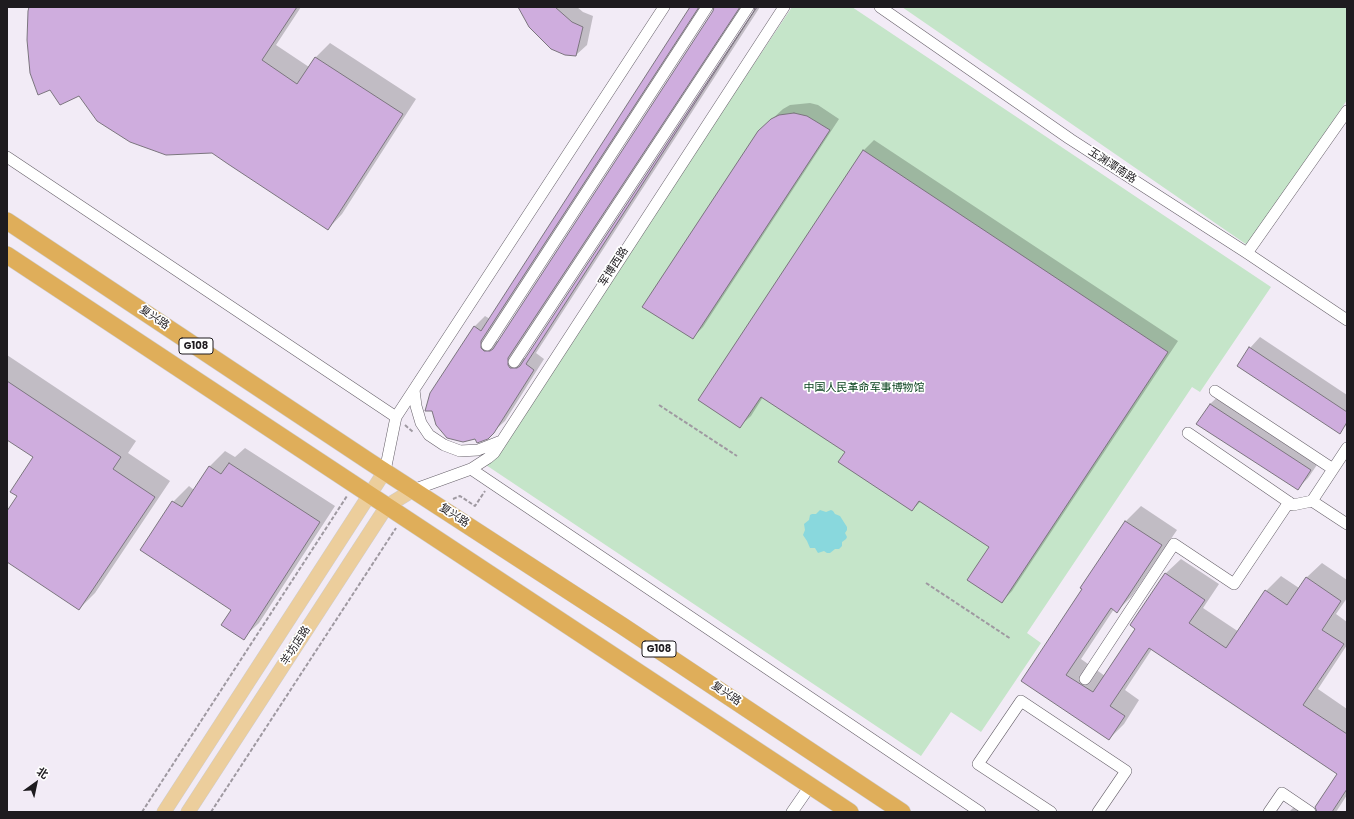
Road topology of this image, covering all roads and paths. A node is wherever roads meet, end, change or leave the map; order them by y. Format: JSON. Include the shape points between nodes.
{"nodes":[{"id":1,"x":664,"y":7,"type":"edge"},
{"id":2,"x":707,"y":7,"type":"edge"},
{"id":3,"x":748,"y":7,"type":"edge"},
{"id":4,"x":784,"y":7,"type":"edge"},
{"id":5,"x":880,"y":7,"type":"edge"},
{"id":6,"x":1347,"y":111,"type":"edge"},
{"id":7,"x":7,"y":157,"type":"edge"},
{"id":8,"x":7,"y":221,"type":"edge"},
{"id":9,"x":1247,"y":253,"type":"junction"},
{"id":10,"x":7,"y":255,"type":"edge"},
{"id":11,"x":1347,"y":320,"type":"edge"},
{"id":12,"x":488,"y":345,"type":"dead end"},
{"id":13,"x":514,"y":362,"type":"dead end"},
{"id":14,"x":414,"y":390,"type":"junction"},
{"id":15,"x":1215,"y":391,"type":"dead end"},
{"id":16,"x":659,"y":404,"type":"dead end"},
{"id":17,"x":396,"y":417,"type":"junction"},
{"id":18,"x":1188,"y":434,"type":"dead end"},
{"id":19,"x":502,"y":441,"type":"junction"},
{"id":20,"x":1347,"y":448,"type":"edge"},
{"id":21,"x":737,"y":456,"type":"dead end"},
{"id":22,"x":471,"y":469,"type":"junction"},
{"id":23,"x":1333,"y":469,"type":"junction"},
{"id":24,"x":385,"y":471,"type":"junction"},
{"id":25,"x":491,"y":482,"type":"junction"},
{"id":26,"x":355,"y":484,"type":"junction"},
{"id":27,"x":413,"y":490,"type":"junction"},
{"id":28,"x":370,"y":494,"type":"junction"},
{"id":29,"x":1312,"y":501,"type":"junction"},
{"id":30,"x":1289,"y":502,"type":"junction"},
{"id":31,"x":387,"y":506,"type":"junction"},
{"id":32,"x":438,"y":506,"type":"junction"},
{"id":33,"x":403,"y":517,"type":"junction"},
{"id":34,"x":1347,"y":524,"type":"edge"},
{"id":35,"x":926,"y":583,"type":"dead end"},
{"id":36,"x":1011,"y":639,"type":"dead end"},
{"id":37,"x":1085,"y":679,"type":"dead end"},
{"id":38,"x":810,"y":786,"type":"junction"},
{"id":39,"x":142,"y":812,"type":"edge"},
{"id":40,"x":164,"y":812,"type":"edge"},
{"id":41,"x":188,"y":812,"type":"edge"},
{"id":42,"x":211,"y":812,"type":"edge"},
{"id":43,"x":792,"y":812,"type":"edge"},
{"id":44,"x":850,"y":812,"type":"edge"},
{"id":45,"x":902,"y":812,"type":"edge"},
{"id":46,"x":980,"y":812,"type":"edge"},
{"id":47,"x":1051,"y":812,"type":"edge"},
{"id":48,"x":1098,"y":812,"type":"edge"},
{"id":49,"x":1269,"y":812,"type":"edge"},
{"id":50,"x":1310,"y":812,"type":"edge"}],
"edges":[{"from":1,"to":14,"type":"street"},
{"from":2,"to":12,"type":"street"},
{"from":3,"to":13,"type":"street"},
{"from":4,"to":19,"type":"street","name":"军博西路"},
{"from":5,"to":9,"type":"street","name":"玉渊潭南路","via":[[1070,139]]},
{"from":6,"to":9,"type":"street"},
{"from":7,"to":17,"type":"street"},
{"from":8,"to":24,"type":"highway","name":"复兴路","number":"G108"},
{"from":9,"to":11,"type":"street","name":"玉渊潭南路"},
{"from":10,"to":26,"type":"highway","number":"G108"},
{"from":14,"to":17,"type":"street"},
{"from":14,"to":19,"type":"street","via":[[421,423],[429,435],[444,445],[460,450],[478,450]]},
{"from":15,"to":23,"type":"street"},
{"from":16,"to":21,"type":"path"},
{"from":17,"to":24,"type":"street"},
{"from":18,"to":30,"type":"street"},
{"from":19,"to":22,"type":"street","name":"军博西路","via":[[494,453]]},
{"from":20,"to":23,"type":"street"},
{"from":22,"to":25,"type":"street"},
{"from":22,"to":27,"type":"street","name":"军博西路"},
{"from":23,"to":29,"type":"street"},
{"from":24,"to":27,"type":"highway","name":"复兴路","number":"G108"},
{"from":24,"to":28,"type":"main road","name":"羊坊店路"},
{"from":25,"to":32,"type":"path","via":[[475,506],[460,496]]},
{"from":25,"to":46,"type":"street"},
{"from":26,"to":28,"type":"highway","number":"G108"},
{"from":26,"to":39,"type":"path"},
{"from":27,"to":31,"type":"main road","name":"羊坊店路"},
{"from":27,"to":32,"type":"highway","name":"复兴路","number":"G108"},
{"from":28,"to":31,"type":"highway","number":"G108"},
{"from":28,"to":40,"type":"main road","name":"羊坊店路"},
{"from":29,"to":30,"type":"street","via":[[1293,505]]},
{"from":29,"to":34,"type":"street"},
{"from":30,"to":37,"type":"street","via":[[1234,584],[1174,544]]},
{"from":31,"to":33,"type":"highway","number":"G108"},
{"from":31,"to":41,"type":"main road","name":"羊坊店路"},
{"from":32,"to":45,"type":"highway","name":"复兴路","number":"G108","via":[[622,624]]},
{"from":33,"to":38,"type":"highway","number":"G108"},
{"from":33,"to":42,"type":"path"},
{"from":35,"to":36,"type":"path"},
{"from":38,"to":43,"type":"street"},
{"from":38,"to":44,"type":"highway","number":"G108"},
{"from":47,"to":48,"type":"street","via":[[978,764],[1021,701],[1126,771]]},
{"from":49,"to":50,"type":"street","via":[[1282,793]]}]}
